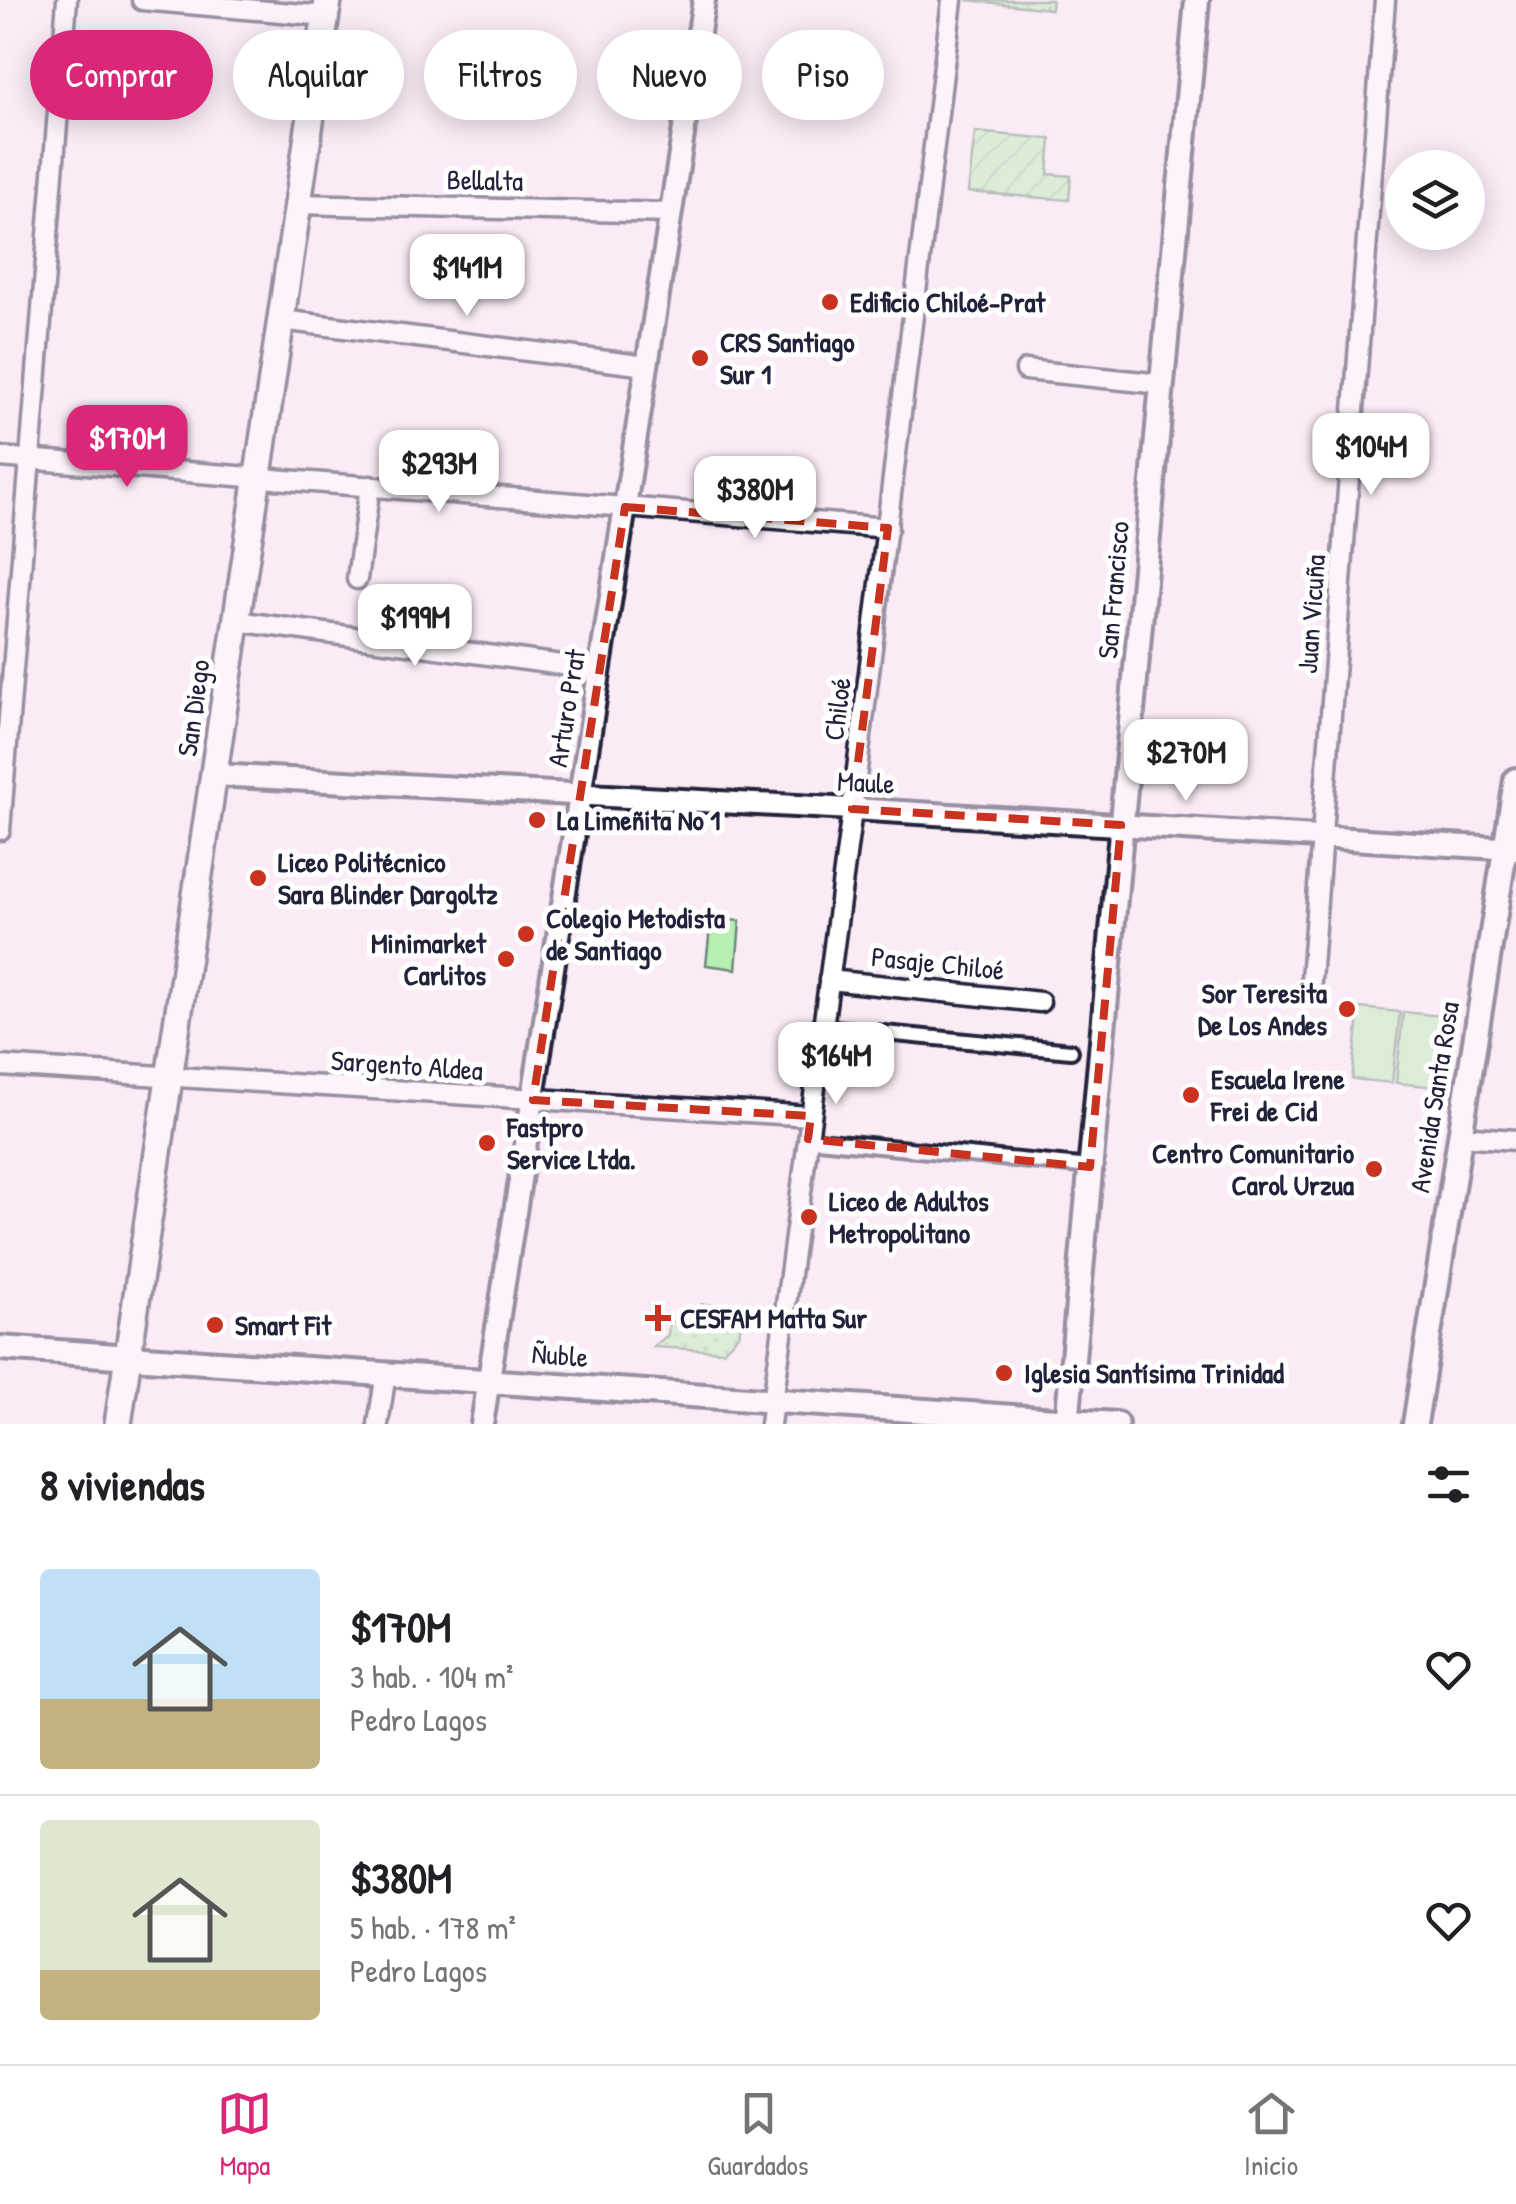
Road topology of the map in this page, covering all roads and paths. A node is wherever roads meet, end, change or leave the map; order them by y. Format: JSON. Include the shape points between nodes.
{"nodes":[{"id":1,"x":67,"y":0,"type":"edge"},
{"id":2,"x":142,"y":0,"type":"edge"},
{"id":3,"x":704,"y":0,"type":"edge"},
{"id":4,"x":952,"y":0,"type":"edge"},
{"id":5,"x":1197,"y":0,"type":"edge"},
{"id":6,"x":1384,"y":0,"type":"edge"},
{"id":7,"x":327,"y":8,"type":"edge"},
{"id":8,"x":298,"y":204,"type":"junction"},
{"id":9,"x":671,"y":212,"type":"junction"},
{"id":10,"x":281,"y":320,"type":"junction"},
{"id":11,"x":647,"y":366,"type":"junction"},
{"id":12,"x":1026,"y":370,"type":"dead end"},
{"id":13,"x":1162,"y":384,"type":"junction"},
{"id":14,"x":0,"y":456,"type":"edge"},
{"id":15,"x":30,"y":459,"type":"junction"},
{"id":16,"x":258,"y":476,"type":"junction"},
{"id":17,"x":370,"y":486,"type":"junction"},
{"id":18,"x":625,"y":506,"type":"junction"},
{"id":19,"x":888,"y":528,"type":"junction"},
{"id":20,"x":357,"y":579,"type":"dead end"},
{"id":21,"x":236,"y":621,"type":"junction"},
{"id":22,"x":600,"y":670,"type":"junction"},
{"id":23,"x":214,"y":776,"type":"junction"},
{"id":24,"x":1516,"y":780,"type":"edge"},
{"id":25,"x":580,"y":794,"type":"junction"},
{"id":26,"x":852,"y":809,"type":"junction"},
{"id":27,"x":1122,"y":825,"type":"junction"},
{"id":28,"x":0,"y":830,"type":"edge"},
{"id":29,"x":1322,"y":837,"type":"junction"},
{"id":30,"x":1510,"y":849,"type":"edge"},
{"id":31,"x":829,"y":980,"type":"junction"},
{"id":32,"x":1310,"y":993,"type":"dead end"},
{"id":33,"x":1040,"y":1002,"type":"dead end"},
{"id":34,"x":823,"y":1027,"type":"junction"},
{"id":35,"x":1084,"y":1052,"type":"junction"},
{"id":36,"x":0,"y":1066,"type":"edge"},
{"id":37,"x":169,"y":1076,"type":"junction"},
{"id":38,"x":532,"y":1100,"type":"junction"},
{"id":39,"x":811,"y":1116,"type":"junction"},
{"id":40,"x":1459,"y":1136,"type":"junction"},
{"id":41,"x":808,"y":1139,"type":"junction"},
{"id":42,"x":1516,"y":1140,"type":"edge"},
{"id":43,"x":1090,"y":1167,"type":"junction"},
{"id":44,"x":0,"y":1348,"type":"edge"},
{"id":45,"x":128,"y":1357,"type":"junction"},
{"id":46,"x":386,"y":1374,"type":"junction"},
{"id":47,"x":489,"y":1380,"type":"junction"},
{"id":48,"x":773,"y":1400,"type":"junction"},
{"id":49,"x":1067,"y":1422,"type":"edge"},
{"id":50,"x":118,"y":1424,"type":"edge"},
{"id":51,"x":378,"y":1424,"type":"edge"},
{"id":52,"x":482,"y":1424,"type":"edge"},
{"id":53,"x":770,"y":1424,"type":"edge"},
{"id":54,"x":1116,"y":1424,"type":"edge"},
{"id":55,"x":1415,"y":1424,"type":"edge"}],
"edges":[{"from":1,"to":15,"type":"street"},
{"from":2,"to":7,"type":"street"},
{"from":3,"to":9,"type":"street","name":"Arturo Prat"},
{"from":4,"to":19,"type":"street","name":"Chiloé"},
{"from":5,"to":13,"type":"main road","name":"San Francisco"},
{"from":6,"to":29,"type":"street","name":"Juan Vicuña"},
{"from":7,"to":8,"type":"main road","name":"San Diego"},
{"from":8,"to":9,"type":"street","name":"Bellalta"},
{"from":8,"to":10,"type":"main road","name":"San Diego"},
{"from":9,"to":11,"type":"street","name":"Arturo Prat"},
{"from":10,"to":11,"type":"street"},
{"from":10,"to":16,"type":"main road","name":"San Diego"},
{"from":11,"to":18,"type":"street","name":"Arturo Prat"},
{"from":12,"to":13,"type":"street"},
{"from":13,"to":27,"type":"main road","name":"San Francisco"},
{"from":14,"to":15,"type":"street"},
{"from":15,"to":16,"type":"street"},
{"from":15,"to":28,"type":"street"},
{"from":16,"to":17,"type":"street"},
{"from":16,"to":21,"type":"main road","name":"San Diego"},
{"from":17,"to":18,"type":"street"},
{"from":17,"to":20,"type":"street"},
{"from":18,"to":19,"type":"street"},
{"from":18,"to":22,"type":"street","name":"Arturo Prat"},
{"from":19,"to":26,"type":"street","name":"Chiloé"},
{"from":21,"to":22,"type":"street"},
{"from":21,"to":23,"type":"main road","name":"San Diego"},
{"from":22,"to":25,"type":"street","name":"Arturo Prat"},
{"from":23,"to":25,"type":"street","name":"Maule"},
{"from":23,"to":37,"type":"main road","name":"San Diego"},
{"from":24,"to":30,"type":"main road","name":"Avenida Santa Rosa"},
{"from":25,"to":26,"type":"street","name":"Maule"},
{"from":25,"to":38,"type":"street","name":"Arturo Prat"},
{"from":26,"to":27,"type":"street","name":"Maule"},
{"from":26,"to":31,"type":"street","name":"Chiloé"},
{"from":27,"to":29,"type":"street","name":"Maule"},
{"from":27,"to":35,"type":"main road","name":"San Francisco"},
{"from":29,"to":30,"type":"street","name":"Maule"},
{"from":29,"to":32,"type":"street","name":"Juan Vicuña"},
{"from":30,"to":40,"type":"main road","name":"Avenida Santa Rosa"},
{"from":31,"to":33,"type":"street","name":"Pasaje Chiloé"},
{"from":31,"to":34,"type":"street","name":"Chiloé"},
{"from":34,"to":35,"type":"street"},
{"from":34,"to":39,"type":"street","name":"Chiloé"},
{"from":35,"to":43,"type":"main road","name":"San Francisco"},
{"from":36,"to":37,"type":"street","name":"Sargento Aldea"},
{"from":37,"to":38,"type":"street","name":"Sargento Aldea"},
{"from":37,"to":45,"type":"main road","name":"San Diego"},
{"from":38,"to":39,"type":"street","name":"Sargento Aldea"},
{"from":38,"to":47,"type":"street","name":"Arturo Prat"},
{"from":39,"to":41,"type":"street","name":"Chiloé"},
{"from":40,"to":42,"type":"street"},
{"from":40,"to":55,"type":"main road","name":"Avenida Santa Rosa"},
{"from":41,"to":43,"type":"street"},
{"from":41,"to":48,"type":"street","name":"Chiloé"},
{"from":43,"to":49,"type":"main road","name":"San Francisco"},
{"from":44,"to":45,"type":"main road","name":"Ñuble"},
{"from":45,"to":46,"type":"main road","name":"Ñuble"},
{"from":45,"to":50,"type":"main road","name":"San Diego"},
{"from":46,"to":47,"type":"main road","name":"Ñuble"},
{"from":46,"to":51,"type":"street"},
{"from":47,"to":48,"type":"main road","name":"Ñuble"},
{"from":47,"to":52,"type":"street","name":"Arturo Prat"},
{"from":48,"to":49,"type":"main road","name":"Ñuble"},
{"from":48,"to":53,"type":"street","name":"Chiloé"},
{"from":49,"to":54,"type":"main road","name":"Ñuble"}]}
